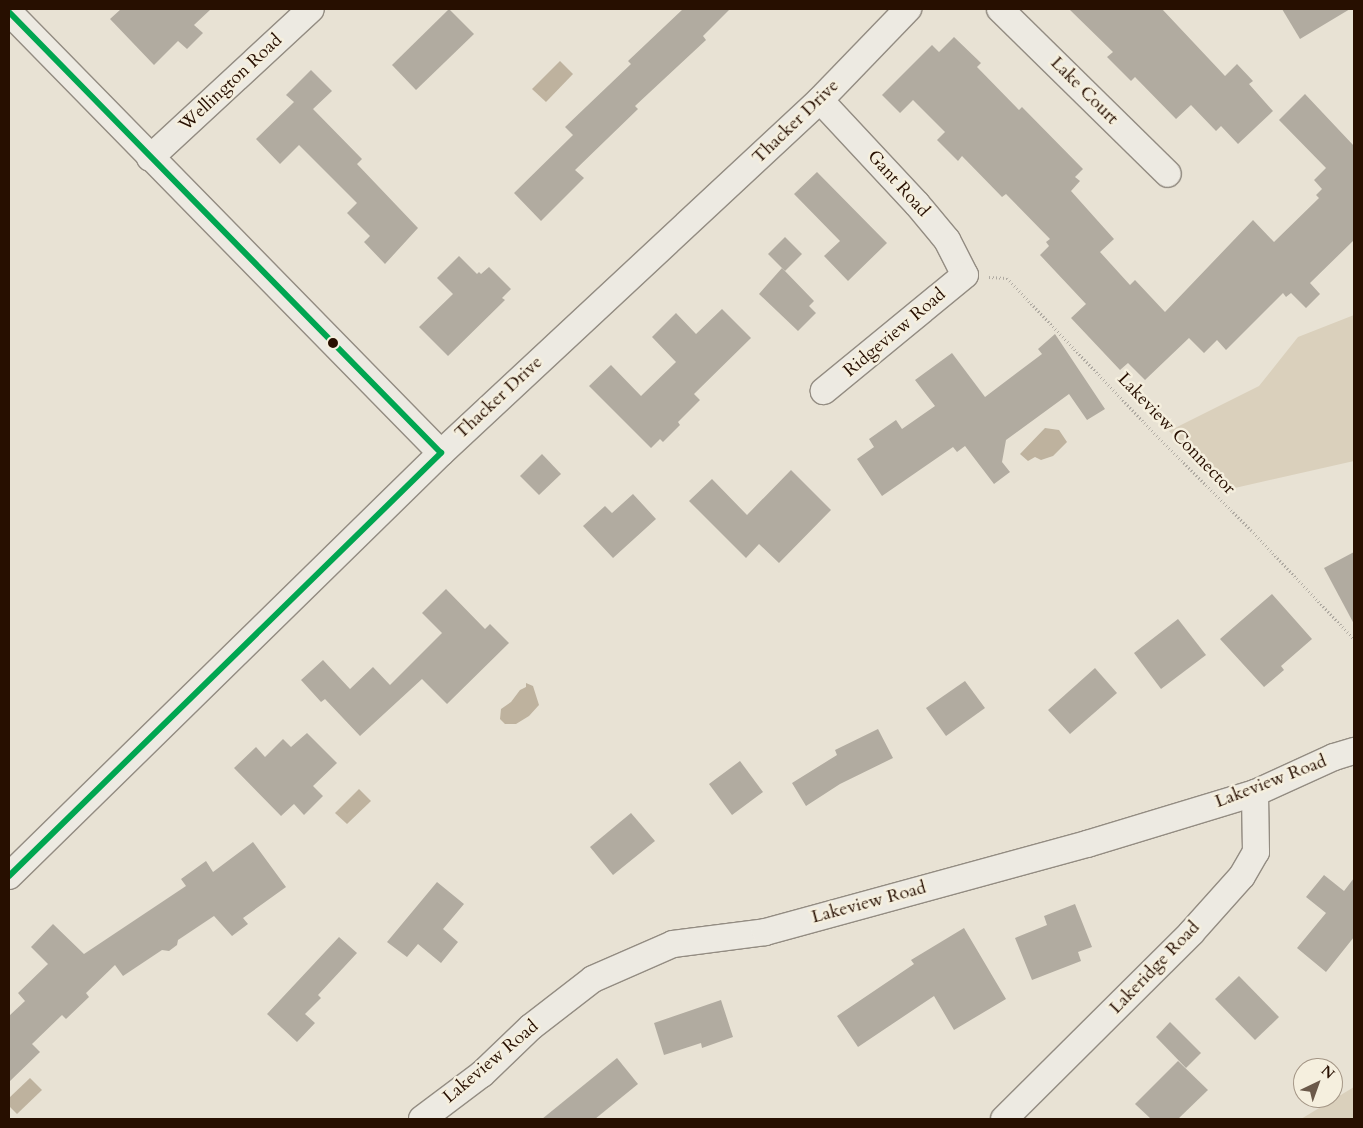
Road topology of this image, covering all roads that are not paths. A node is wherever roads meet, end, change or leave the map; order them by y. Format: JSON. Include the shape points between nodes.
{"nodes":[{"id":1,"x":311,"y":9,"type":"edge"},
{"id":2,"x":908,"y":9,"type":"edge"},
{"id":3,"x":1000,"y":9,"type":"edge"},
{"id":4,"x":9,"y":12,"type":"edge"},
{"id":5,"x":820,"y":100,"type":"junction"},
{"id":6,"x":150,"y":158,"type":"junction"},
{"id":7,"x":1168,"y":174,"type":"dead end"},
{"id":8,"x":966,"y":275,"type":"joint"},
{"id":9,"x":824,"y":391,"type":"dead end"},
{"id":10,"x":441,"y":453,"type":"junction"},
{"id":11,"x":1354,"y":751,"type":"edge"},
{"id":12,"x":1255,"y":792,"type":"junction"},
{"id":13,"x":9,"y":876,"type":"edge"},
{"id":14,"x":422,"y":1119,"type":"edge"},
{"id":15,"x":1004,"y":1119,"type":"edge"}],
"edges":[{"from":1,"to":6,"type":"street","name":"Wellington Road"},
{"from":2,"to":5,"type":"street","name":"Thacker Drive"},
{"from":3,"to":7,"type":"street","name":"Lake Court"},
{"from":4,"to":6,"type":"street"},
{"from":5,"to":8,"type":"street","name":"Gant Road","via":[[917,204],[947,240]]},
{"from":5,"to":10,"type":"street","name":"Thacker Drive"},
{"from":6,"to":10,"type":"street"},
{"from":8,"to":9,"type":"street","name":"Ridgeview Road"},
{"from":10,"to":13,"type":"street","name":"Thacker Drive"},
{"from":11,"to":12,"type":"street","name":"Lakeview Road"},
{"from":12,"to":14,"type":"street","name":"Lakeview Road","via":[[1087,844],[765,932],[673,944],[593,979],[531,1027],[482,1074]]},
{"from":12,"to":15,"type":"street","name":"Lakeridge Road","via":[[1256,852],[1242,876],[1186,938]]}]}
